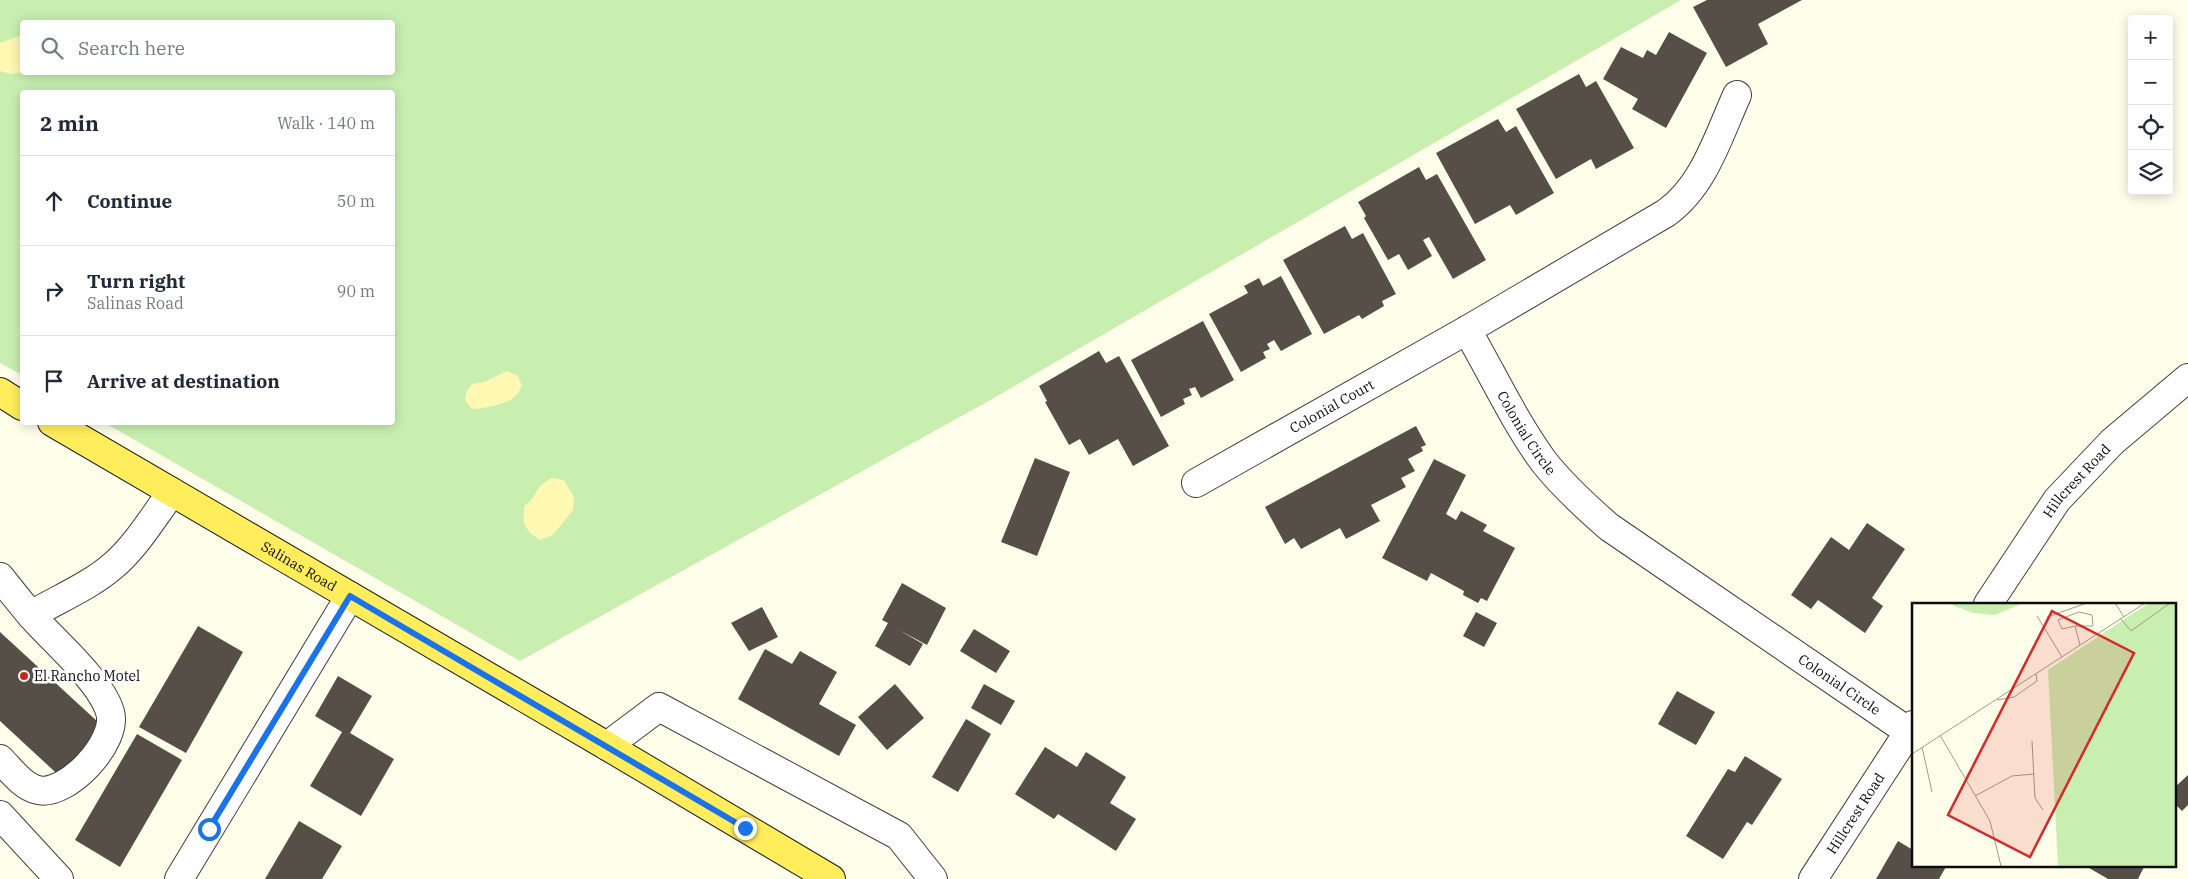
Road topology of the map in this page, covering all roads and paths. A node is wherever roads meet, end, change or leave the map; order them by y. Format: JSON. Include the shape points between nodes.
{"nodes":[{"id":1,"x":1737,"y":95,"type":"dead end"},
{"id":2,"x":1467,"y":330,"type":"junction"},
{"id":3,"x":2188,"y":378,"type":"edge"},
{"id":4,"x":0,"y":392,"type":"edge"},
{"id":5,"x":20,"y":405,"type":"edge"},
{"id":6,"x":57,"y":425,"type":"edge"},
{"id":7,"x":1196,"y":483,"type":"dead end"},
{"id":8,"x":172,"y":492,"type":"junction"},
{"id":9,"x":0,"y":577,"type":"edge"},
{"id":10,"x":350,"y":596,"type":"junction"},
{"id":11,"x":1989,"y":603,"type":"edge"},
{"id":12,"x":31,"y":615,"type":"junction"},
{"id":13,"x":1911,"y":728,"type":"edge"},
{"id":14,"x":608,"y":746,"type":"junction"},
{"id":15,"x":0,"y":760,"type":"edge"},
{"id":16,"x":0,"y":815,"type":"edge"},
{"id":17,"x":59,"y":879,"type":"edge"},
{"id":18,"x":178,"y":879,"type":"edge"},
{"id":19,"x":831,"y":879,"type":"edge"},
{"id":20,"x":933,"y":879,"type":"edge"},
{"id":21,"x":1813,"y":879,"type":"edge"}],
"edges":[{"from":1,"to":2,"type":"street","via":[[1702,174],[1680,204]]},
{"from":2,"to":7,"type":"street","name":"Colonial Court"},
{"from":2,"to":13,"type":"street","name":"Colonial Circle","via":[[1527,436],[1544,461],[1585,506],[1609,527]]},
{"from":3,"to":11,"type":"street","name":"Hillcrest Road","via":[[2112,442],[2056,500]]},
{"from":4,"to":5,"type":"main road"},
{"from":6,"to":8,"type":"main road","name":"Salinas Road"},
{"from":8,"to":10,"type":"main road","name":"Salinas Road"},
{"from":8,"to":12,"type":"street","via":[[114,565]]},
{"from":9,"to":12,"type":"street"},
{"from":10,"to":14,"type":"main road","name":"Salinas Road"},
{"from":10,"to":18,"type":"street"},
{"from":12,"to":15,"type":"street","via":[[102,692],[111,713],[111,727],[96,756],[62,787],[51,791],[38,790],[22,782]]},
{"from":13,"to":21,"type":"street","name":"Hillcrest Road"},
{"from":14,"to":19,"type":"main road","name":"Salinas Road"},
{"from":14,"to":20,"type":"street","via":[[659,707],[898,836]]},
{"from":16,"to":17,"type":"street"}]}
